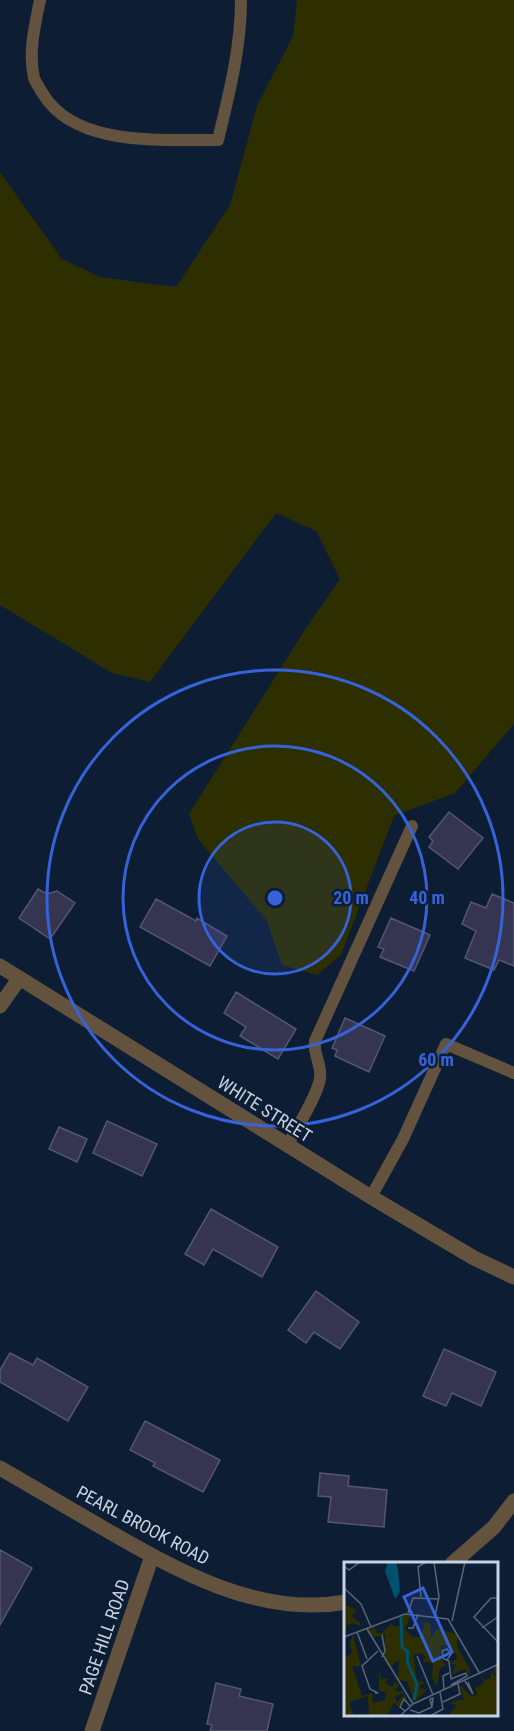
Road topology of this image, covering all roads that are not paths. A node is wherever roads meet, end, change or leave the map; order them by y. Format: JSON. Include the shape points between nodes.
{"nodes":[{"id":1,"x":39,"y":0,"type":"edge"},
{"id":2,"x":241,"y":0,"type":"edge"},
{"id":3,"x":412,"y":826,"type":"dead end"},
{"id":4,"x":0,"y":966,"type":"edge"},
{"id":5,"x":19,"y":979,"type":"junction"},
{"id":6,"x":0,"y":1006,"type":"edge"},
{"id":7,"x":514,"y":1073,"type":"edge"},
{"id":8,"x":287,"y":1146,"type":"junction"},
{"id":9,"x":371,"y":1197,"type":"junction"},
{"id":10,"x":514,"y":1277,"type":"edge"},
{"id":11,"x":0,"y":1468,"type":"edge"},
{"id":12,"x":514,"y":1501,"type":"edge"},
{"id":13,"x":152,"y":1556,"type":"junction"},
{"id":14,"x":454,"y":1562,"type":"edge"},
{"id":15,"x":344,"y":1602,"type":"edge"},
{"id":16,"x":92,"y":1731,"type":"edge"}],
"edges":[{"from":1,"to":2,"type":"lane","via":[[32,38],[34,79],[51,106],[80,126],[110,136],[218,140],[239,39]]},
{"from":3,"to":8,"type":"lane","via":[[315,1041],[320,1067],[318,1087]]},
{"from":4,"to":5,"type":"street","name":"WHITE STREET"},
{"from":5,"to":6,"type":"street"},
{"from":5,"to":8,"type":"street","name":"WHITE STREET"},
{"from":7,"to":9,"type":"lane","via":[[446,1044],[403,1139]]},
{"from":8,"to":9,"type":"street","name":"WHITE STREET"},
{"from":9,"to":10,"type":"street","name":"WHITE STREET"},
{"from":11,"to":13,"type":"street","name":"PEARL BROOK ROAD"},
{"from":12,"to":14,"type":"street","via":[[494,1527]]},
{"from":13,"to":15,"type":"street","name":"PEARL BROOK ROAD","via":[[249,1597],[287,1605]]},
{"from":13,"to":16,"type":"street","name":"PAGE HILL ROAD"}]}
